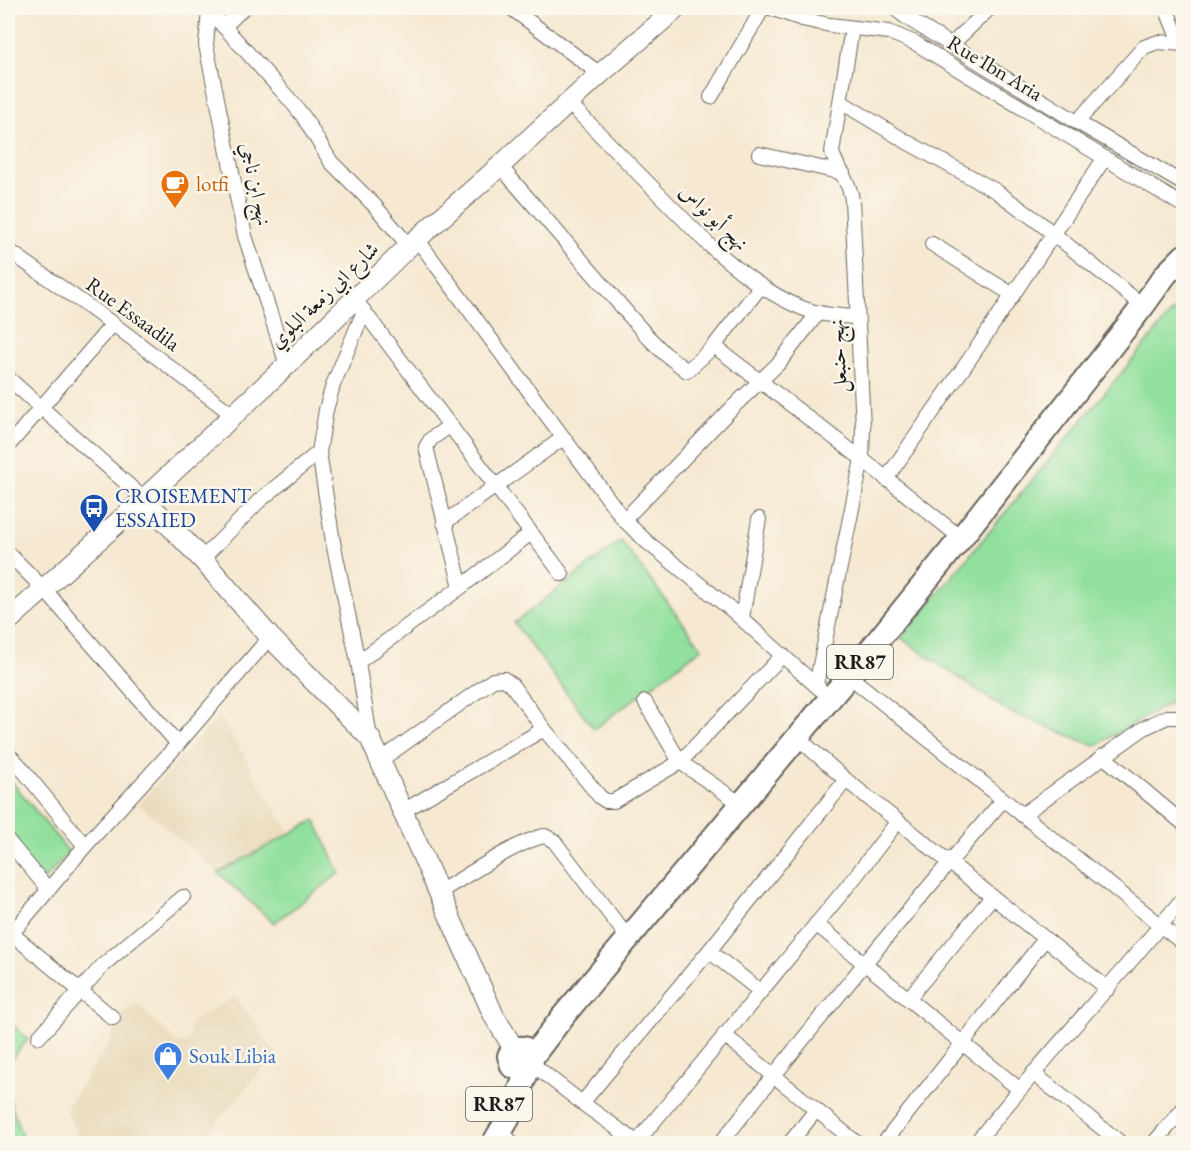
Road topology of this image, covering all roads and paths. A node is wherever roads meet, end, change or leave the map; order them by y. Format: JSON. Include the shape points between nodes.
{"nodes":[{"id":1,"x":243,"y":8,"type":"edge"},
{"id":2,"x":511,"y":8,"type":"edge"},
{"id":3,"x":677,"y":8,"type":"edge"},
{"id":4,"x":763,"y":8,"type":"edge"},
{"id":5,"x":770,"y":8,"type":"edge"},
{"id":6,"x":894,"y":8,"type":"edge"},
{"id":7,"x":990,"y":8,"type":"edge"},
{"id":8,"x":1166,"y":8,"type":"edge"},
{"id":9,"x":208,"y":9,"type":"edge"},
{"id":10,"x":224,"y":27,"type":"junction"},
{"id":11,"x":852,"y":28,"type":"junction"},
{"id":12,"x":1182,"y":43,"type":"edge"},
{"id":13,"x":952,"y":44,"type":"junction"},
{"id":14,"x":600,"y":74,"type":"junction"},
{"id":15,"x":711,"y":97,"type":"dead end"},
{"id":16,"x":568,"y":102,"type":"junction"},
{"id":17,"x":841,"y":102,"type":"junction"},
{"id":18,"x":1077,"y":122,"type":"junction"},
{"id":19,"x":759,"y":154,"type":"dead end"},
{"id":20,"x":1104,"y":159,"type":"junction"},
{"id":21,"x":500,"y":166,"type":"junction"},
{"id":22,"x":843,"y":173,"type":"junction"},
{"id":23,"x":1184,"y":184,"type":"edge"},
{"id":24,"x":1184,"y":206,"type":"edge"},
{"id":25,"x":1054,"y":235,"type":"junction"},
{"id":26,"x":413,"y":243,"type":"junction"},
{"id":27,"x":932,"y":244,"type":"dead end"},
{"id":28,"x":8,"y":250,"type":"edge"},
{"id":29,"x":1184,"y":256,"type":"edge"},
{"id":30,"x":1184,"y":275,"type":"edge"},
{"id":31,"x":761,"y":286,"type":"junction"},
{"id":32,"x":1013,"y":294,"type":"junction"},
{"id":33,"x":1145,"y":304,"type":"junction"},
{"id":34,"x":360,"y":305,"type":"junction"},
{"id":35,"x":818,"y":313,"type":"junction"},
{"id":36,"x":857,"y":316,"type":"junction"},
{"id":37,"x":113,"y":324,"type":"junction"},
{"id":38,"x":714,"y":346,"type":"junction"},
{"id":39,"x":286,"y":365,"type":"junction"},
{"id":40,"x":8,"y":378,"type":"edge"},
{"id":41,"x":760,"y":380,"type":"junction"},
{"id":42,"x":41,"y":407,"type":"junction"},
{"id":43,"x":232,"y":414,"type":"junction"},
{"id":44,"x":451,"y":425,"type":"junction"},
{"id":45,"x":563,"y":438,"type":"junction"},
{"id":46,"x":8,"y":446,"type":"edge"},
{"id":47,"x":319,"y":452,"type":"junction"},
{"id":48,"x":862,"y":459,"type":"junction"},
{"id":49,"x":886,"y":479,"type":"junction"},
{"id":50,"x":495,"y":485,"type":"junction"},
{"id":51,"x":144,"y":499,"type":"junction"},
{"id":52,"x":759,"y":519,"type":"dead end"},
{"id":53,"x":624,"y":520,"type":"junction"},
{"id":54,"x":444,"y":523,"type":"junction"},
{"id":55,"x":531,"y":533,"type":"junction"},
{"id":56,"x":961,"y":538,"type":"junction"},
{"id":57,"x":8,"y":553,"type":"edge"},
{"id":58,"x":202,"y":559,"type":"junction"},
{"id":59,"x":562,"y":574,"type":"dead end"},
{"id":60,"x":461,"y":587,"type":"junction"},
{"id":61,"x":44,"y":589,"type":"junction"},
{"id":62,"x":742,"y":618,"type":"junction"},
{"id":63,"x":8,"y":621,"type":"edge"},
{"id":64,"x":270,"y":637,"type":"junction"},
{"id":65,"x":783,"y":655,"type":"junction"},
{"id":66,"x":358,"y":662,"type":"junction"},
{"id":67,"x":849,"y":676,"type":"junction"},
{"id":68,"x":824,"y":691,"type":"junction"},
{"id":69,"x":645,"y":702,"type":"dead end"},
{"id":70,"x":1184,"y":717,"type":"edge"},
{"id":71,"x":544,"y":729,"type":"junction"},
{"id":72,"x":370,"y":738,"type":"junction"},
{"id":73,"x":798,"y":738,"type":"junction"},
{"id":74,"x":178,"y":744,"type":"junction"},
{"id":75,"x":8,"y":754,"type":"edge"},
{"id":76,"x":1103,"y":756,"type":"junction"},
{"id":77,"x":381,"y":760,"type":"junction"},
{"id":78,"x":680,"y":762,"type":"junction"},
{"id":79,"x":846,"y":780,"type":"junction"},
{"id":80,"x":1003,"y":800,"type":"junction"},
{"id":81,"x":741,"y":804,"type":"junction"},
{"id":82,"x":403,"y":811,"type":"junction"},
{"id":83,"x":1022,"y":815,"type":"junction"},
{"id":84,"x":898,"y":821,"type":"junction"},
{"id":85,"x":1184,"y":824,"type":"edge"},
{"id":86,"x":8,"y":841,"type":"edge"},
{"id":87,"x":85,"y":846,"type":"junction"},
{"id":88,"x":950,"y":861,"type":"junction"},
{"id":89,"x":48,"y":889,"type":"junction"},
{"id":90,"x":439,"y":892,"type":"junction"},
{"id":91,"x":183,"y":897,"type":"dead end"},
{"id":92,"x":992,"y":897,"type":"junction"},
{"id":93,"x":1184,"y":897,"type":"edge"},
{"id":94,"x":816,"y":924,"type":"junction"},
{"id":95,"x":1161,"y":925,"type":"junction"},
{"id":96,"x":10,"y":936,"type":"edge"},
{"id":97,"x":628,"y":938,"type":"junction"},
{"id":98,"x":1045,"y":939,"type":"junction"},
{"id":99,"x":1184,"y":944,"type":"edge"},
{"id":100,"x":709,"y":951,"type":"junction"},
{"id":101,"x":866,"y":964,"type":"junction"},
{"id":102,"x":1108,"y":989,"type":"junction"},
{"id":103,"x":81,"y":990,"type":"junction"},
{"id":104,"x":760,"y":991,"type":"junction"},
{"id":105,"x":909,"y":998,"type":"junction"},
{"id":106,"x":113,"y":1018,"type":"dead end"},
{"id":107,"x":724,"y":1035,"type":"junction"},
{"id":108,"x":39,"y":1037,"type":"dead end"},
{"id":109,"x":962,"y":1045,"type":"junction"},
{"id":110,"x":522,"y":1057,"type":"junction"},
{"id":111,"x":1032,"y":1073,"type":"junction"},
{"id":112,"x":774,"y":1074,"type":"junction"},
{"id":113,"x":1019,"y":1089,"type":"junction"},
{"id":114,"x":582,"y":1103,"type":"junction"},
{"id":115,"x":1184,"y":1108,"type":"edge"},
{"id":116,"x":816,"y":1110,"type":"junction"},
{"id":117,"x":620,"y":1138,"type":"edge"},
{"id":118,"x":503,"y":1139,"type":"edge"},
{"id":119,"x":477,"y":1143,"type":"edge"},
{"id":120,"x":638,"y":1143,"type":"edge"},
{"id":121,"x":720,"y":1143,"type":"edge"},
{"id":122,"x":789,"y":1143,"type":"edge"},
{"id":123,"x":858,"y":1143,"type":"edge"},
{"id":124,"x":883,"y":1143,"type":"edge"},
{"id":125,"x":975,"y":1143,"type":"edge"},
{"id":126,"x":1122,"y":1143,"type":"edge"},
{"id":127,"x":1153,"y":1143,"type":"edge"}],
"edges":[{"from":1,"to":10,"type":"street"},
{"from":2,"to":14,"type":"street"},
{"from":3,"to":14,"type":"main road","name":"شارع ابي زمعة البلوي"},
{"from":4,"to":15,"type":"street"},
{"from":5,"to":11,"type":"street","name":"Rue Ibn Aria","via":[[802,19]]},
{"from":6,"to":13,"type":"street","name":"Rue Ibn Aria"},
{"from":7,"to":13,"type":"street"},
{"from":8,"to":12,"type":"street"},
{"from":9,"to":10,"type":"street"},
{"from":9,"to":39,"type":"street","name":"نهج ابن ناجي","via":[[206,45],[245,236]]},
{"from":10,"to":26,"type":"street","via":[[303,116],[331,162]]},
{"from":11,"to":17,"type":"street","name":"نهج حنبعل"},
{"from":11,"to":20,"type":"street","name":"Rue Ibn Aria","via":[[889,32],[915,44]]},
{"from":12,"to":18,"type":"street","via":[[1158,42],[1144,47]]},
{"from":13,"to":18,"type":"street","name":"Rue Ibn Aria"},
{"from":14,"to":16,"type":"main road","name":"شارع ابي زمعة البلوي"},
{"from":16,"to":21,"type":"main road","name":"شارع ابي زمعة البلوي"},
{"from":16,"to":31,"type":"street","name":"نهج أبو نواس","via":[[707,243]]},
{"from":17,"to":22,"type":"street","name":"نهج حنبعل","via":[[832,152]]},
{"from":17,"to":25,"type":"street","via":[[996,191]]},
{"from":18,"to":23,"type":"street","name":"Rue Ibn Aria"},
{"from":19,"to":22,"type":"street"},
{"from":20,"to":24,"type":"street","name":"Rue Ibn Aria"},
{"from":20,"to":25,"type":"street"},
{"from":21,"to":26,"type":"main road","name":"شارع ابي زمعة البلوي"},
{"from":21,"to":38,"type":"street","via":[[664,353],[687,371]]},
{"from":22,"to":36,"type":"street","name":"نهج حنبعل","via":[[851,188]]},
{"from":25,"to":32,"type":"street"},
{"from":25,"to":33,"type":"street"},
{"from":26,"to":34,"type":"main road","name":"شارع ابي زمعة البلوي"},
{"from":26,"to":45,"type":"street"},
{"from":27,"to":32,"type":"street"},
{"from":28,"to":37,"type":"street","name":"Rue Essaadila"},
{"from":29,"to":33,"type":"main road","number":"RR87"},
{"from":30,"to":33,"type":"main road","number":"RR87"},
{"from":31,"to":35,"type":"street","name":"نهج أبو نواس"},
{"from":31,"to":38,"type":"street"},
{"from":32,"to":49,"type":"street"},
{"from":33,"to":56,"type":"main road","number":"RR87"},
{"from":34,"to":39,"type":"main road","name":"شارع ابي زمعة البلوي"},
{"from":34,"to":44,"type":"street"},
{"from":34,"to":47,"type":"street","via":[[333,384]]},
{"from":35,"to":36,"type":"street","name":"نهج أبو نواس"},
{"from":35,"to":41,"type":"street","via":[[779,363]]},
{"from":36,"to":48,"type":"street","name":"نهج حنبعل"},
{"from":37,"to":42,"type":"street"},
{"from":37,"to":43,"type":"street","name":"Rue Essaadila"},
{"from":38,"to":41,"type":"street"},
{"from":39,"to":43,"type":"main road","name":"شارع ابي زمعة البلوي"},
{"from":40,"to":42,"type":"street"},
{"from":41,"to":48,"type":"street"},
{"from":41,"to":53,"type":"street"},
{"from":42,"to":46,"type":"street"},
{"from":42,"to":51,"type":"street"},
{"from":43,"to":51,"type":"main road","name":"شارع ابي زمعة البلوي"},
{"from":44,"to":50,"type":"street"},
{"from":44,"to":54,"type":"street","via":[[426,447]]},
{"from":45,"to":50,"type":"street"},
{"from":45,"to":53,"type":"street"},
{"from":47,"to":58,"type":"street","via":[[259,501]]},
{"from":47,"to":66,"type":"street"},
{"from":48,"to":49,"type":"street"},
{"from":48,"to":68,"type":"street","name":"نهج حنبعل"},
{"from":49,"to":56,"type":"street"},
{"from":50,"to":54,"type":"street"},
{"from":50,"to":55,"type":"street"},
{"from":51,"to":58,"type":"main road"},
{"from":51,"to":61,"type":"main road","name":"شارع ابي زمعة البلوي"},
{"from":52,"to":62,"type":"street"},
{"from":53,"to":62,"type":"street"},
{"from":54,"to":60,"type":"street"},
{"from":55,"to":59,"type":"street"},
{"from":55,"to":60,"type":"street"},
{"from":56,"to":67,"type":"main road","number":"RR87"},
{"from":57,"to":61,"type":"street"},
{"from":58,"to":64,"type":"main road"},
{"from":60,"to":66,"type":"street"},
{"from":61,"to":63,"type":"main road","name":"شارع ابي زمعة البلوي"},
{"from":61,"to":74,"type":"street"},
{"from":62,"to":65,"type":"street"},
{"from":64,"to":72,"type":"main road"},
{"from":64,"to":74,"type":"street"},
{"from":65,"to":68,"type":"street"},
{"from":65,"to":78,"type":"street"},
{"from":66,"to":72,"type":"street"},
{"from":67,"to":68,"type":"main road","number":"RR87"},
{"from":67,"to":80,"type":"street"},
{"from":68,"to":73,"type":"main road","number":"RR87"},
{"from":69,"to":78,"type":"street"},
{"from":70,"to":76,"type":"street","via":[[1158,720]]},
{"from":71,"to":77,"type":"street","via":[[511,684],[497,679]]},
{"from":71,"to":78,"type":"street","via":[[606,801],[618,799]]},
{"from":71,"to":82,"type":"street"},
{"from":72,"to":77,"type":"main road"},
{"from":73,"to":79,"type":"street"},
{"from":73,"to":81,"type":"main road","number":"RR87"},
{"from":74,"to":87,"type":"street"},
{"from":75,"to":87,"type":"street"},
{"from":76,"to":83,"type":"street"},
{"from":76,"to":85,"type":"street"},
{"from":77,"to":82,"type":"main road"},
{"from":78,"to":81,"type":"street"},
{"from":79,"to":84,"type":"street"},
{"from":79,"to":100,"type":"street"},
{"from":80,"to":83,"type":"street"},
{"from":80,"to":88,"type":"street"},
{"from":81,"to":97,"type":"main road","number":"RR87"},
{"from":82,"to":90,"type":"main road"},
{"from":83,"to":95,"type":"street"},
{"from":84,"to":88,"type":"street"},
{"from":84,"to":94,"type":"street"},
{"from":86,"to":89,"type":"street"},
{"from":87,"to":89,"type":"street"},
{"from":88,"to":92,"type":"street"},
{"from":88,"to":101,"type":"street"},
{"from":89,"to":96,"type":"street"},
{"from":90,"to":97,"type":"street","via":[[545,836],[554,841]]},
{"from":90,"to":110,"type":"main road","via":[[494,1016]]},
{"from":91,"to":103,"type":"street","via":[[121,948]]},
{"from":92,"to":98,"type":"street"},
{"from":92,"to":105,"type":"street"},
{"from":93,"to":95,"type":"street"},
{"from":94,"to":101,"type":"street"},
{"from":94,"to":104,"type":"street"},
{"from":95,"to":99,"type":"street"},
{"from":95,"to":102,"type":"street"},
{"from":96,"to":103,"type":"street"},
{"from":97,"to":110,"type":"main road","number":"RR87","via":[[564,1015]]},
{"from":98,"to":102,"type":"street"},
{"from":98,"to":109,"type":"street"},
{"from":100,"to":104,"type":"street"},
{"from":100,"to":114,"type":"street"},
{"from":101,"to":105,"type":"street"},
{"from":101,"to":112,"type":"street"},
{"from":102,"to":111,"type":"street"},
{"from":103,"to":106,"type":"street"},
{"from":103,"to":108,"type":"street"},
{"from":104,"to":107,"type":"street"},
{"from":105,"to":109,"type":"street"},
{"from":107,"to":112,"type":"street"},
{"from":107,"to":120,"type":"street"},
{"from":109,"to":113,"type":"street"},
{"from":109,"to":124,"type":"street"},
{"from":110,"to":114,"type":"street"},
{"from":110,"to":118,"type":"main road","number":"RR87","via":[[517,1100]]},
{"from":110,"to":119,"type":"main road","number":"RR87"},
{"from":111,"to":113,"type":"street"},
{"from":111,"to":126,"type":"street"},
{"from":112,"to":116,"type":"street"},
{"from":112,"to":121,"type":"street"},
{"from":113,"to":125,"type":"street"},
{"from":114,"to":117,"type":"street"},
{"from":115,"to":127,"type":"street"},
{"from":116,"to":122,"type":"street"},
{"from":116,"to":123,"type":"street"},
{"from":117,"to":120,"type":"street"}]}
